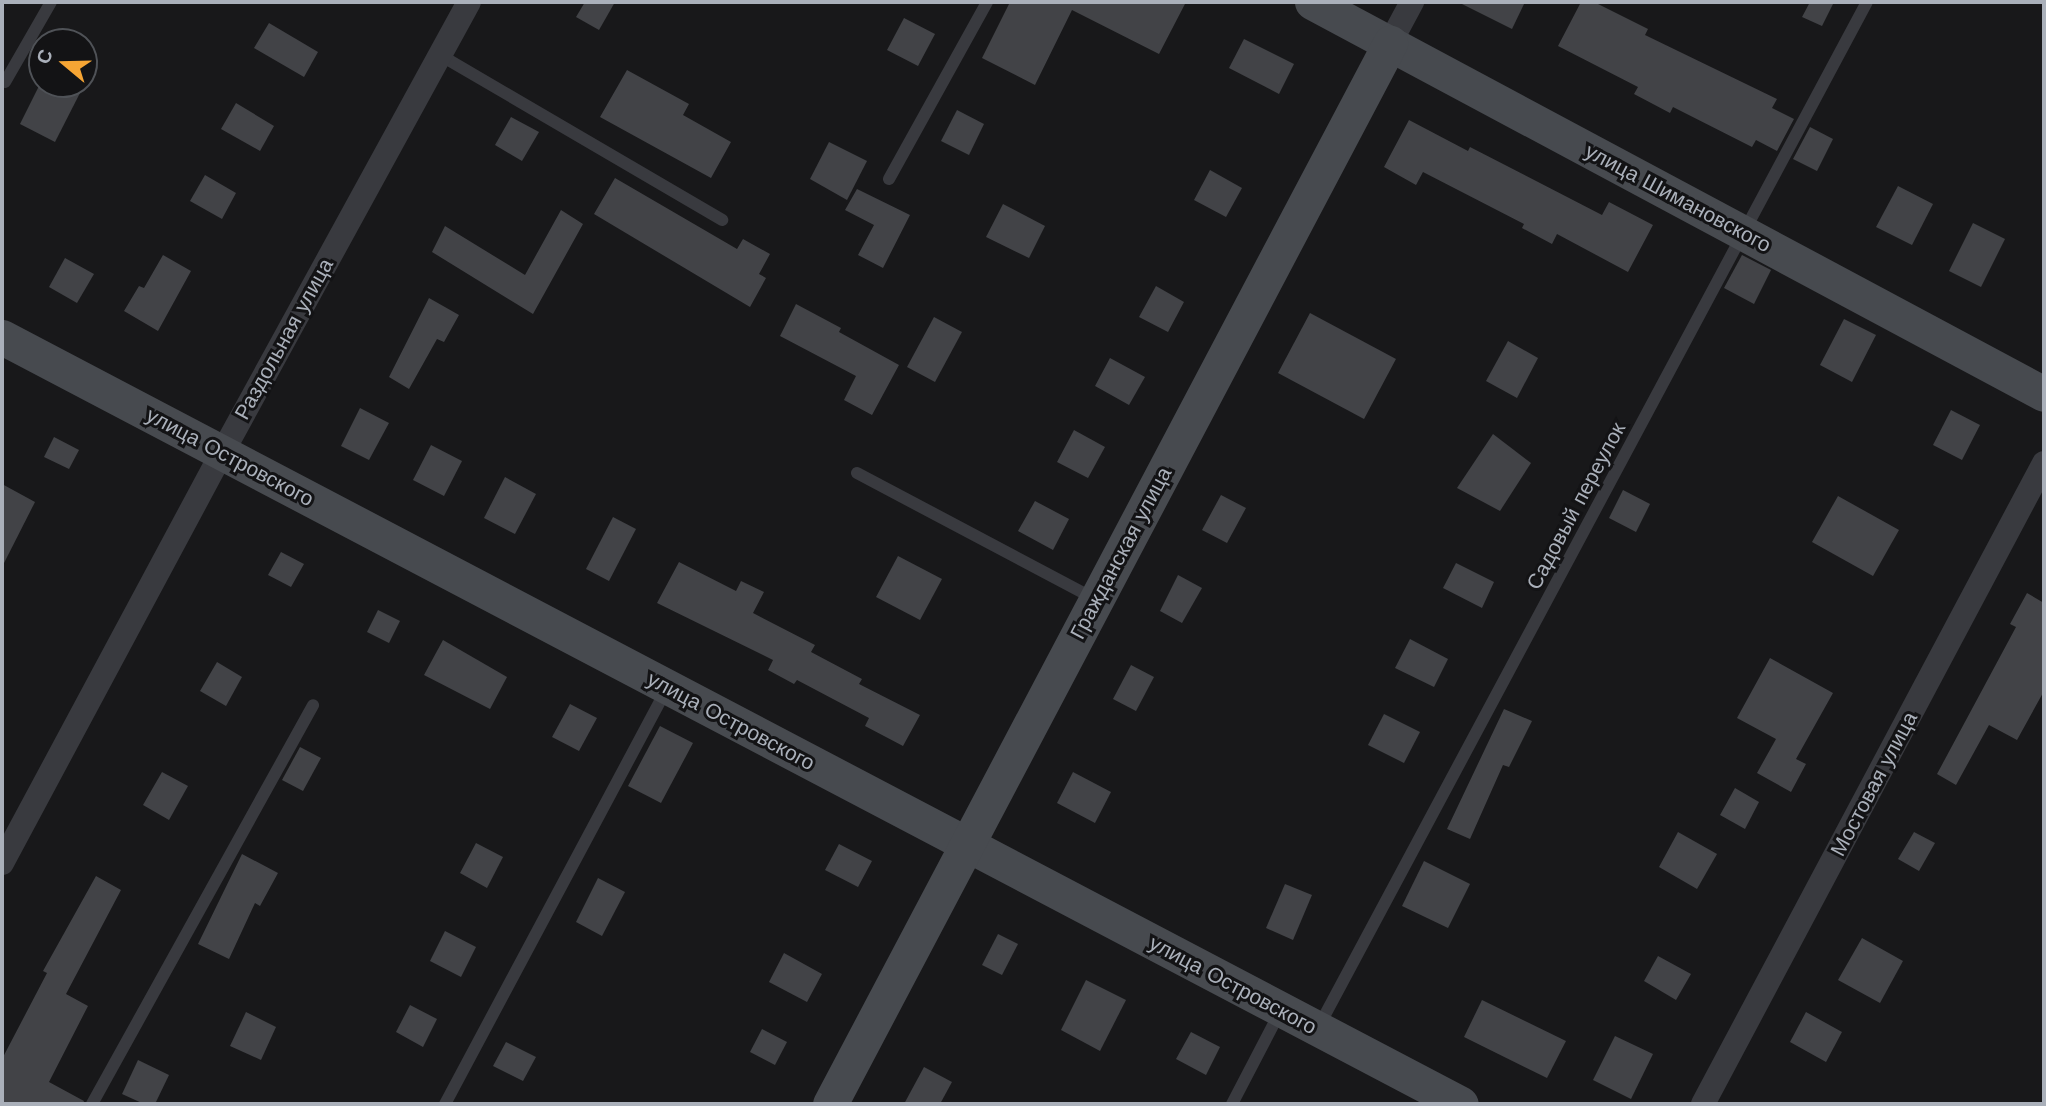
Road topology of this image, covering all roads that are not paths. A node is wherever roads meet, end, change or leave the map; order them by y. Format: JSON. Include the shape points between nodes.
{"nodes":[{"id":1,"x":51,"y":2,"type":"edge"},
{"id":2,"x":469,"y":2,"type":"edge"},
{"id":3,"x":987,"y":2,"type":"edge"},
{"id":4,"x":1312,"y":2,"type":"edge"},
{"id":5,"x":1412,"y":2,"type":"edge"},
{"id":6,"x":1867,"y":2,"type":"edge"},
{"id":7,"x":1390,"y":43,"type":"junction"},
{"id":8,"x":440,"y":55,"type":"junction"},
{"id":9,"x":5,"y":82,"type":"dead end"},
{"id":10,"x":889,"y":179,"type":"dead end"},
{"id":11,"x":722,"y":220,"type":"dead end"},
{"id":12,"x":1744,"y":233,"type":"junction"},
{"id":13,"x":2,"y":337,"type":"edge"},
{"id":14,"x":2044,"y":394,"type":"edge"},
{"id":15,"x":222,"y":453,"type":"junction"},
{"id":16,"x":2044,"y":463,"type":"edge"},
{"id":17,"x":857,"y":473,"type":"dead end"},
{"id":18,"x":1096,"y":600,"type":"junction"},
{"id":19,"x":667,"y":687,"type":"junction"},
{"id":20,"x":313,"y":705,"type":"dead end"},
{"id":21,"x":967,"y":845,"type":"junction"},
{"id":22,"x":2,"y":863,"type":"edge"},
{"id":23,"x":1282,"y":1010,"type":"junction"},
{"id":24,"x":1318,"y":1029,"type":"junction"},
{"id":25,"x":92,"y":1104,"type":"edge"},
{"id":26,"x":446,"y":1104,"type":"edge"},
{"id":27,"x":830,"y":1104,"type":"edge"},
{"id":28,"x":1232,"y":1104,"type":"edge"},
{"id":29,"x":1461,"y":1104,"type":"edge"},
{"id":30,"x":1703,"y":1104,"type":"edge"}],
"edges":[{"from":1,"to":9,"type":"lane"},
{"from":2,"to":8,"type":"street","name":"Раздольная улица"},
{"from":3,"to":10,"type":"lane"},
{"from":4,"to":7,"type":"street","name":"улица Шимановского"},
{"from":5,"to":7,"type":"street","name":"Гражданская улица"},
{"from":6,"to":12,"type":"lane","name":"Садовый переулок"},
{"from":7,"to":12,"type":"street","name":"улица Шимановского"},
{"from":7,"to":18,"type":"street","name":"Гражданская улица"},
{"from":8,"to":11,"type":"lane"},
{"from":8,"to":15,"type":"street","name":"Раздольная улица"},
{"from":12,"to":14,"type":"street","name":"улица Шимановского"},
{"from":12,"to":24,"type":"lane","name":"Садовый переулок"},
{"from":13,"to":15,"type":"street","name":"улица Островского"},
{"from":15,"to":19,"type":"street","name":"улица Островского"},
{"from":15,"to":22,"type":"street","name":"Раздольная улица"},
{"from":16,"to":30,"type":"street","name":"Мостовая улица"},
{"from":17,"to":18,"type":"lane"},
{"from":18,"to":21,"type":"street","name":"Гражданская улица"},
{"from":19,"to":21,"type":"street","name":"улица Островского"},
{"from":19,"to":26,"type":"lane"},
{"from":20,"to":25,"type":"lane"},
{"from":21,"to":23,"type":"street","name":"улица Островского"},
{"from":21,"to":27,"type":"street","name":"Гражданская улица"},
{"from":23,"to":24,"type":"street","name":"улица Островского"},
{"from":23,"to":28,"type":"lane"},
{"from":24,"to":29,"type":"street","name":"улица Островского"}]}
